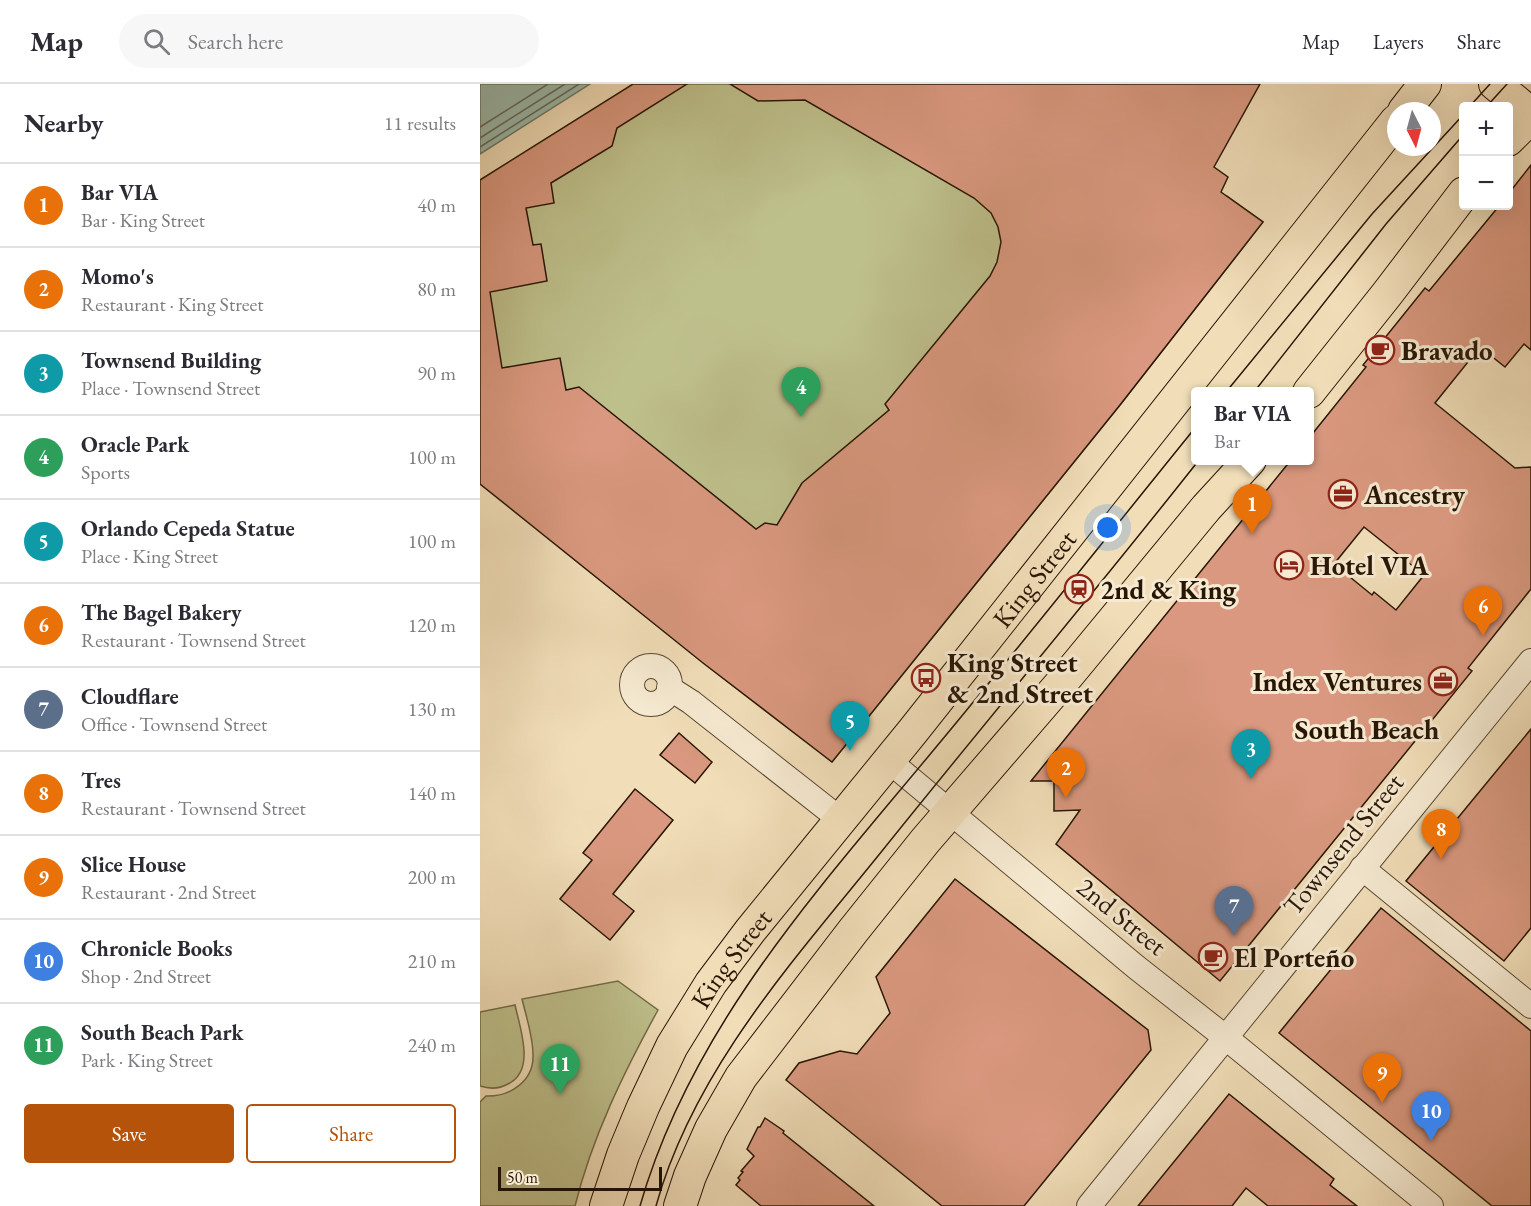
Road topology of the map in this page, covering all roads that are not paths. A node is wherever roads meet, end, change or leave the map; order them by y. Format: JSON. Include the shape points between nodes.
{"nodes":[{"id":1,"x":1425,"y":84,"type":"edge"},
{"id":2,"x":1495,"y":84,"type":"edge"},
{"id":3,"x":1411,"y":102,"type":"edge"},
{"id":4,"x":1531,"y":115,"type":"edge"},
{"id":5,"x":1387,"y":132,"type":"edge"},
{"id":6,"x":1513,"y":135,"type":"edge"},
{"id":7,"x":1459,"y":200,"type":"edge"},
{"id":8,"x":1313,"y":387,"type":"edge"},
{"id":9,"x":1245,"y":465,"type":"edge"},
{"id":10,"x":1531,"y":661,"type":"edge"},
{"id":11,"x":669,"y":688,"type":"dead end"},
{"id":12,"x":889,"y":761,"type":"junction"},
{"id":13,"x":950,"y":812,"type":"junction"},
{"id":14,"x":841,"y":820,"type":"junction"},
{"id":15,"x":1362,"y":868,"type":"junction"},
{"id":16,"x":1531,"y":1006,"type":"edge"},
{"id":17,"x":1225,"y":1036,"type":"junction"},
{"id":18,"x":606,"y":1206,"type":"edge"},
{"id":19,"x":680,"y":1206,"type":"edge"},
{"id":20,"x":1089,"y":1206,"type":"edge"},
{"id":21,"x":1431,"y":1206,"type":"edge"}],
"edges":[{"from":1,"to":3,"type":"main road"},
{"from":2,"to":4,"type":"main road"},
{"from":4,"to":6,"type":"main road"},
{"from":5,"to":12,"type":"main road","name":"King Street"},
{"from":7,"to":8,"type":"main road"},
{"from":9,"to":13,"type":"main road"},
{"from":10,"to":15,"type":"street","name":"Townsend Street"},
{"from":11,"to":14,"type":"street"},
{"from":12,"to":13,"type":"street","name":"2nd Street"},
{"from":12,"to":14,"type":"main road","name":"King Street"},
{"from":13,"to":17,"type":"street","name":"2nd Street"},
{"from":13,"to":19,"type":"main road","via":[[741,1077],[711,1129]]},
{"from":14,"to":18,"type":"main road","name":"King Street","via":[[750,930],[688,1019],[643,1107]]},
{"from":15,"to":16,"type":"street"},
{"from":15,"to":17,"type":"street","name":"Townsend Street"},
{"from":17,"to":20,"type":"street","name":"Townsend Street"},
{"from":17,"to":21,"type":"street","name":"2nd Street"}]}
